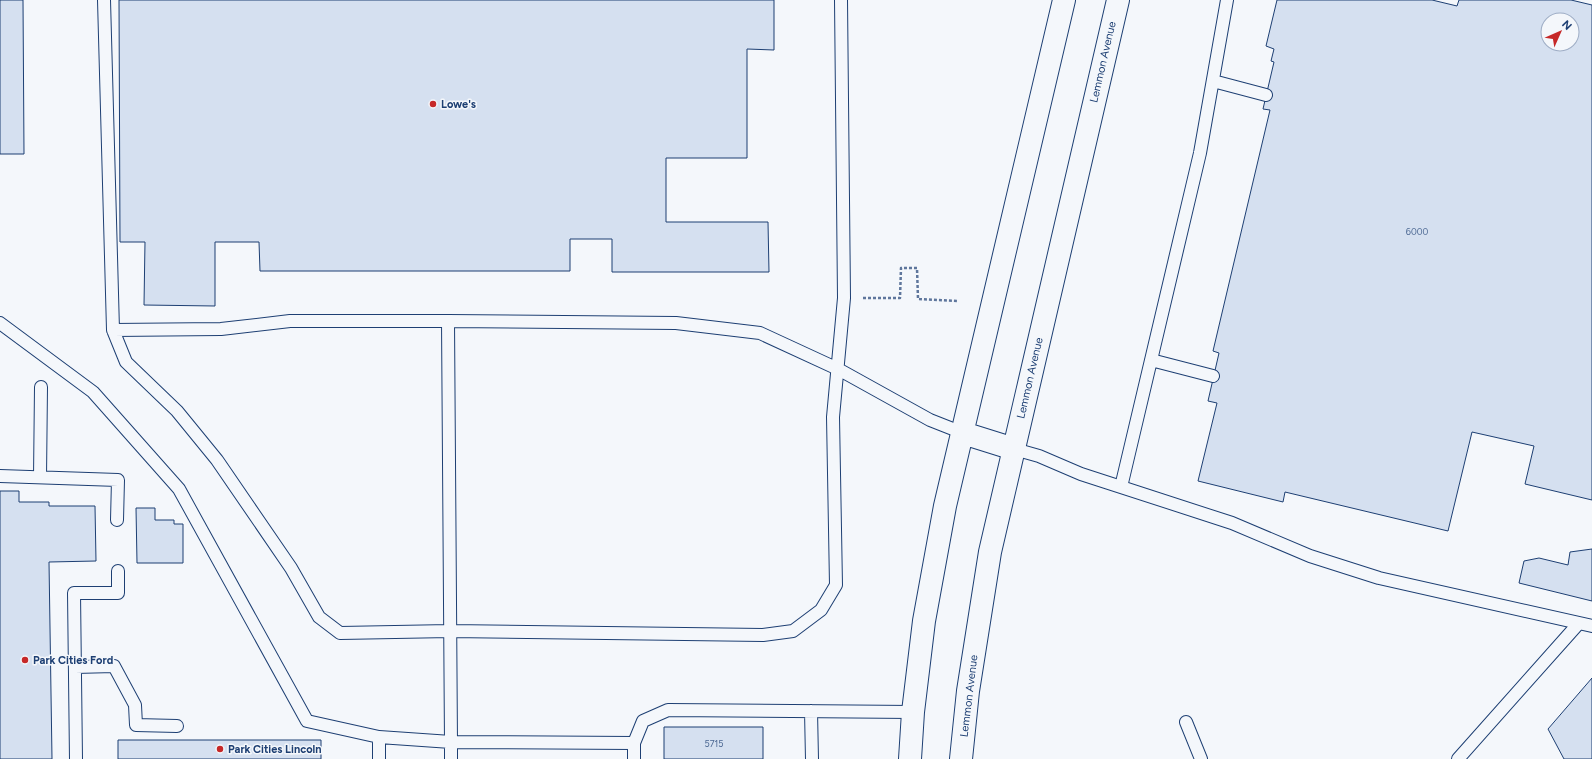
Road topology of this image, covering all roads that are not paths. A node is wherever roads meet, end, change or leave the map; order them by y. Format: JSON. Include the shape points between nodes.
{"nodes":[{"id":1,"x":104,"y":0,"type":"edge"},
{"id":2,"x":841,"y":0,"type":"edge"},
{"id":3,"x":1064,"y":0,"type":"edge"},
{"id":4,"x":1118,"y":0,"type":"edge"},
{"id":5,"x":1227,"y":0,"type":"edge"},
{"id":6,"x":1213,"y":81,"type":"junction"},
{"id":7,"x":1266,"y":95,"type":"dead end"},
{"id":8,"x":448,"y":321,"type":"junction"},
{"id":9,"x":0,"y":323,"type":"edge"},
{"id":10,"x":113,"y":330,"type":"junction"},
{"id":11,"x":1151,"y":360,"type":"junction"},
{"id":12,"x":838,"y":369,"type":"junction"},
{"id":13,"x":1213,"y":376,"type":"dead end"},
{"id":14,"x":41,"y":387,"type":"dead end"},
{"id":15,"x":963,"y":433,"type":"junction"},
{"id":16,"x":1014,"y":449,"type":"junction"},
{"id":17,"x":0,"y":476,"type":"edge"},
{"id":18,"x":40,"y":477,"type":"junction"},
{"id":19,"x":1121,"y":486,"type":"junction"},
{"id":20,"x":117,"y":520,"type":"dead end"},
{"id":21,"x":118,"y":572,"type":"dead end"},
{"id":22,"x":1579,"y":623,"type":"junction"},
{"id":23,"x":1592,"y":626,"type":"edge"},
{"id":24,"x":450,"y":631,"type":"junction"},
{"id":25,"x":75,"y":667,"type":"junction"},
{"id":26,"x":811,"y":711,"type":"junction"},
{"id":27,"x":913,"y":712,"type":"junction"},
{"id":28,"x":1186,"y":722,"type":"dead end"},
{"id":29,"x":177,"y":726,"type":"dead end"},
{"id":30,"x":379,"y":738,"type":"junction"},
{"id":31,"x":451,"y":742,"type":"junction"},
{"id":32,"x":634,"y":743,"type":"junction"},
{"id":33,"x":76,"y":759,"type":"edge"},
{"id":34,"x":379,"y":759,"type":"edge"},
{"id":35,"x":451,"y":759,"type":"edge"},
{"id":36,"x":634,"y":759,"type":"edge"},
{"id":37,"x":812,"y":759,"type":"edge"},
{"id":38,"x":910,"y":759,"type":"edge"},
{"id":39,"x":961,"y":759,"type":"edge"},
{"id":40,"x":1201,"y":759,"type":"edge"},
{"id":41,"x":1458,"y":759,"type":"edge"}],
"edges":[{"from":1,"to":10,"type":"lane"},
{"from":2,"to":12,"type":"lane","via":[[844,298]]},
{"from":3,"to":15,"type":"main road"},
{"from":4,"to":16,"type":"main road","name":"Lemmon Avenue"},
{"from":5,"to":6,"type":"lane"},
{"from":6,"to":7,"type":"lane"},
{"from":6,"to":11,"type":"lane","via":[[1200,153]]},
{"from":8,"to":10,"type":"lane","via":[[290,321],[221,329]]},
{"from":8,"to":12,"type":"lane","via":[[676,323],[760,333]]},
{"from":8,"to":24,"type":"lane"},
{"from":9,"to":30,"type":"lane","via":[[93,392],[179,489],[307,721]]},
{"from":10,"to":24,"type":"lane","via":[[126,362],[177,411],[217,460],[291,568],[319,617],[340,633]]},
{"from":11,"to":13,"type":"lane"},
{"from":11,"to":19,"type":"lane"},
{"from":12,"to":15,"type":"lane","via":[[930,420]]},
{"from":12,"to":24,"type":"lane","via":[[833,417],[836,585],[821,610],[793,631],[763,635],[708,635]]},
{"from":14,"to":18,"type":"lane"},
{"from":15,"to":16,"type":"main road"},
{"from":15,"to":27,"type":"main road","via":[[945,506],[924,621]]},
{"from":16,"to":19,"type":"lane"},
{"from":16,"to":39,"type":"main road","name":"Lemmon Avenue","via":[[990,552],[968,691]]},
{"from":17,"to":18,"type":"lane"},
{"from":18,"to":20,"type":"lane","via":[[118,480]]},
{"from":19,"to":22,"type":"lane","via":[[1232,523],[1310,556],[1379,578]]},
{"from":21,"to":25,"type":"lane","via":[[118,593],[74,592]]},
{"from":22,"to":23,"type":"lane"},
{"from":22,"to":41,"type":"lane"},
{"from":24,"to":31,"type":"lane"},
{"from":25,"to":29,"type":"lane","via":[[114,666],[135,705],[136,725]]},
{"from":25,"to":33,"type":"lane"},
{"from":26,"to":27,"type":"lane"},
{"from":26,"to":32,"type":"lane","via":[[668,710],[643,721]]},
{"from":26,"to":37,"type":"lane"},
{"from":27,"to":38,"type":"main road"},
{"from":28,"to":40,"type":"lane"},
{"from":30,"to":31,"type":"lane"},
{"from":30,"to":34,"type":"lane"},
{"from":31,"to":32,"type":"lane"},
{"from":31,"to":35,"type":"lane"},
{"from":32,"to":36,"type":"lane"}]}
